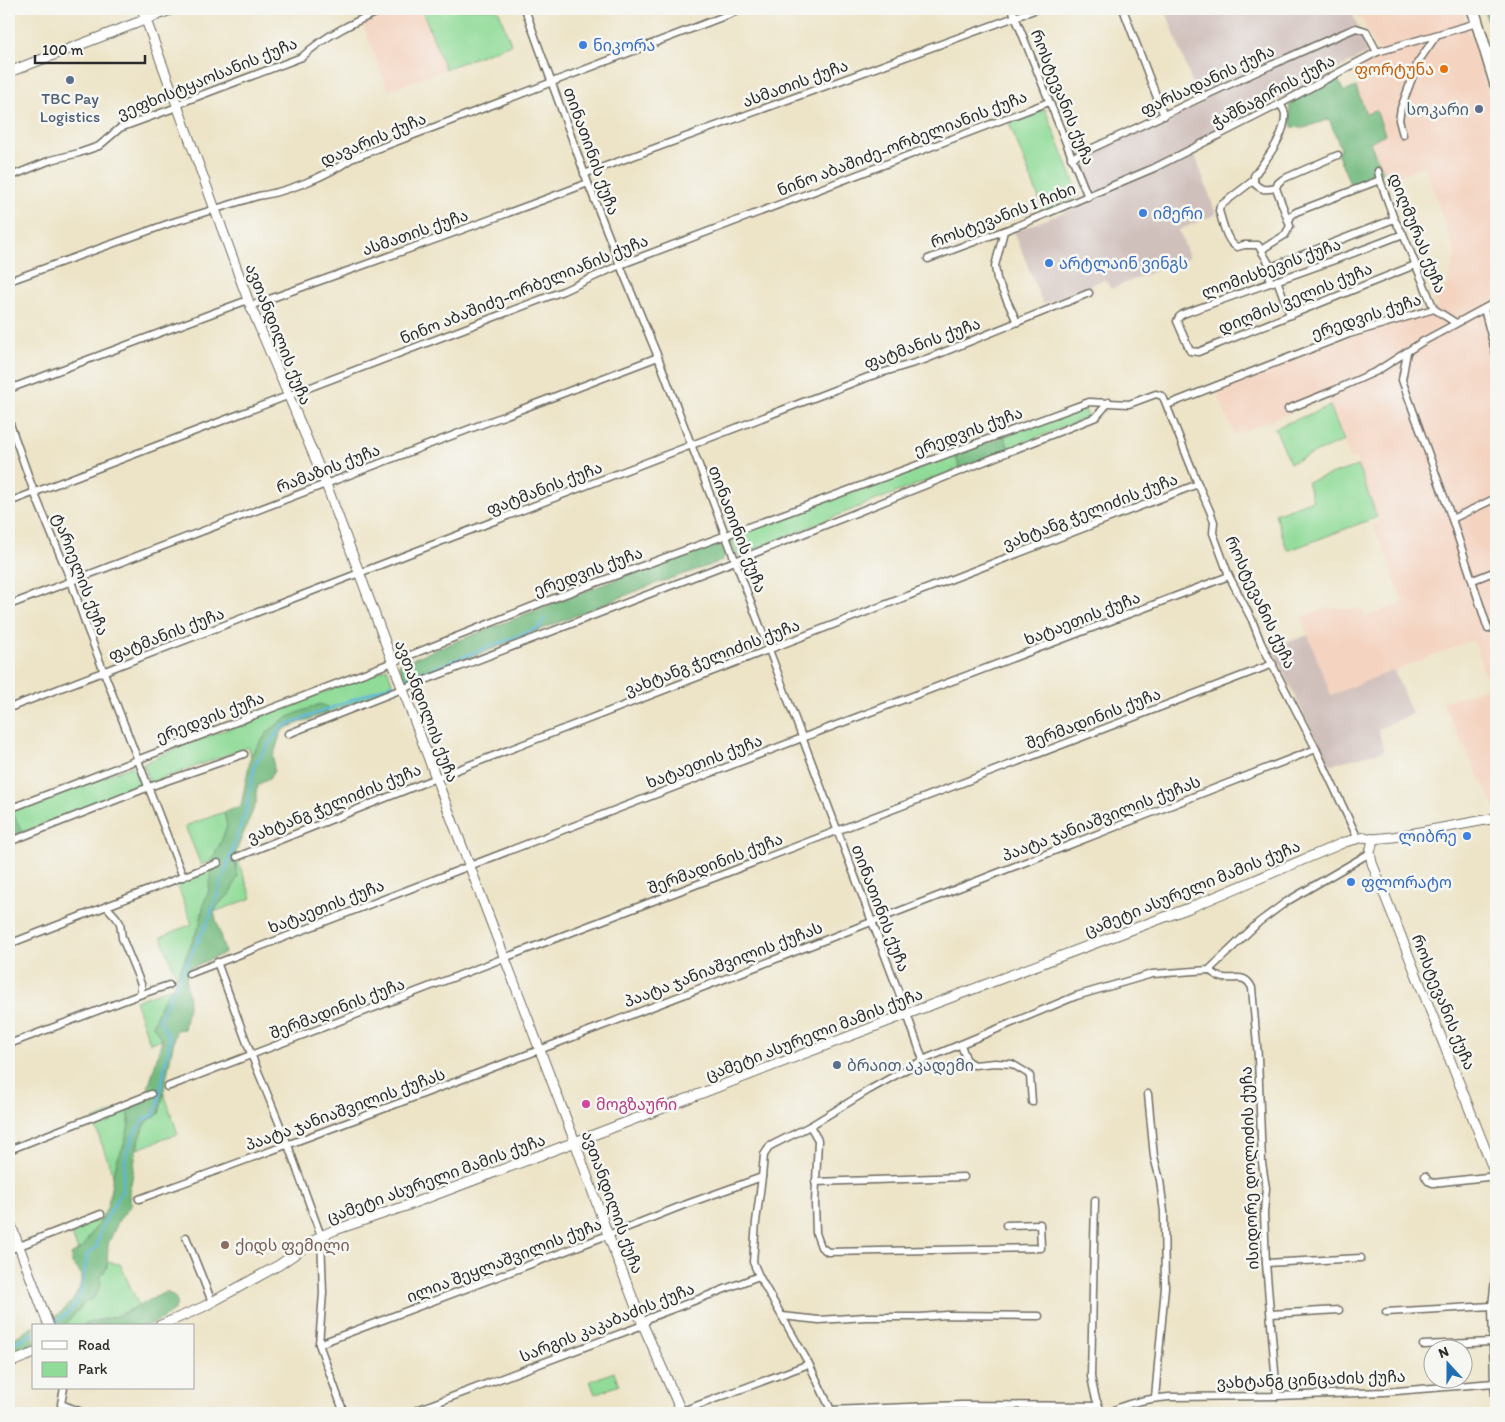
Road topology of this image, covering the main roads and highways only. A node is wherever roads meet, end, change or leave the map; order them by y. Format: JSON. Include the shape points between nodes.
{"nodes":[{"id":1,"x":1473,"y":9,"type":"edge"},
{"id":2,"x":1496,"y":85,"type":"edge"}],
"edges":[{"from":1,"to":2,"type":"highway"}]}
